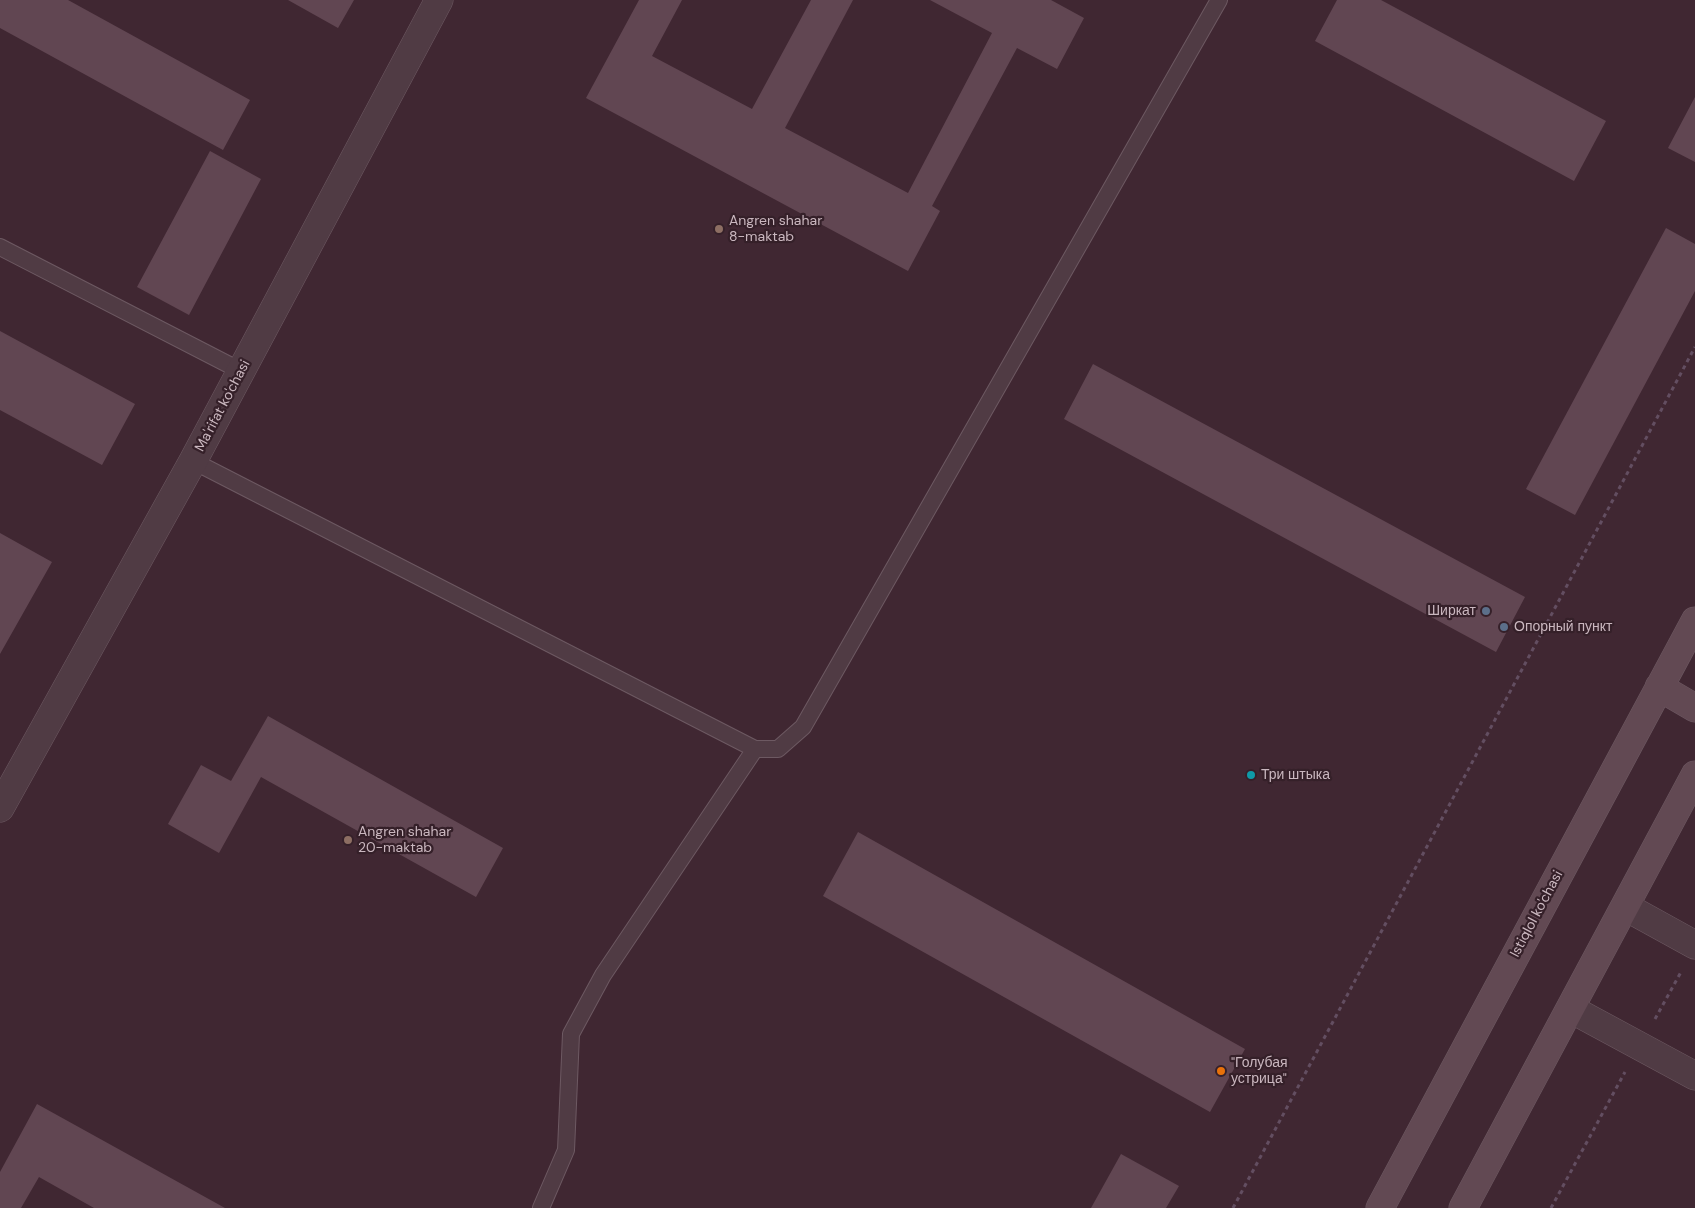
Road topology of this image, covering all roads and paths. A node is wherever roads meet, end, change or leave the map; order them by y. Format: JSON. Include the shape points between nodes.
{"nodes":[{"id":1,"x":439,"y":0,"type":"edge"},
{"id":2,"x":1220,"y":0,"type":"edge"},
{"id":3,"x":0,"y":247,"type":"edge"},
{"id":4,"x":1695,"y":347,"type":"edge"},
{"id":5,"x":241,"y":371,"type":"junction"},
{"id":6,"x":193,"y":461,"type":"junction"},
{"id":7,"x":1695,"y":620,"type":"edge"},
{"id":8,"x":1659,"y":687,"type":"junction"},
{"id":9,"x":1695,"y":708,"type":"edge"},
{"id":10,"x":755,"y":749,"type":"junction"},
{"id":11,"x":8,"y":775,"type":"edge"},
{"id":12,"x":1695,"y":775,"type":"edge"},
{"id":13,"x":0,"y":808,"type":"edge"},
{"id":14,"x":1626,"y":907,"type":"junction"},
{"id":15,"x":1690,"y":954,"type":"edge"},
{"id":16,"x":1570,"y":1009,"type":"junction"},
{"id":17,"x":1639,"y":1046,"type":"junction"},
{"id":18,"x":1695,"y":1076,"type":"edge"},
{"id":19,"x":541,"y":1208,"type":"edge"},
{"id":20,"x":1232,"y":1208,"type":"edge"},
{"id":21,"x":1380,"y":1208,"type":"edge"},
{"id":22,"x":1463,"y":1208,"type":"edge"},
{"id":23,"x":1551,"y":1208,"type":"edge"}],
"edges":[{"from":1,"to":5,"type":"street","name":"Ma'rifat ko'chasi"},
{"from":2,"to":10,"type":"lane","via":[[803,727],[778,749]]},
{"from":3,"to":5,"type":"lane"},
{"from":4,"to":20,"type":"path"},
{"from":5,"to":6,"type":"street","name":"Ma'rifat ko'chasi"},
{"from":6,"to":10,"type":"lane"},
{"from":6,"to":11,"type":"street","name":"Ma'rifat ko'chasi"},
{"from":7,"to":8,"type":"main road","name":"Istiqlol ko'chasi"},
{"from":8,"to":9,"type":"main road"},
{"from":8,"to":21,"type":"main road","name":"Istiqlol ko'chasi"},
{"from":10,"to":19,"type":"lane","via":[[603,975],[571,1034],[566,1150]]},
{"from":11,"to":13,"type":"street","name":"Ma'rifat ko'chasi"},
{"from":12,"to":14,"type":"main road"},
{"from":14,"to":15,"type":"street"},
{"from":14,"to":16,"type":"main road"},
{"from":15,"to":17,"type":"path"},
{"from":16,"to":17,"type":"street"},
{"from":16,"to":22,"type":"main road"},
{"from":17,"to":18,"type":"street"},
{"from":17,"to":23,"type":"path"}]}
